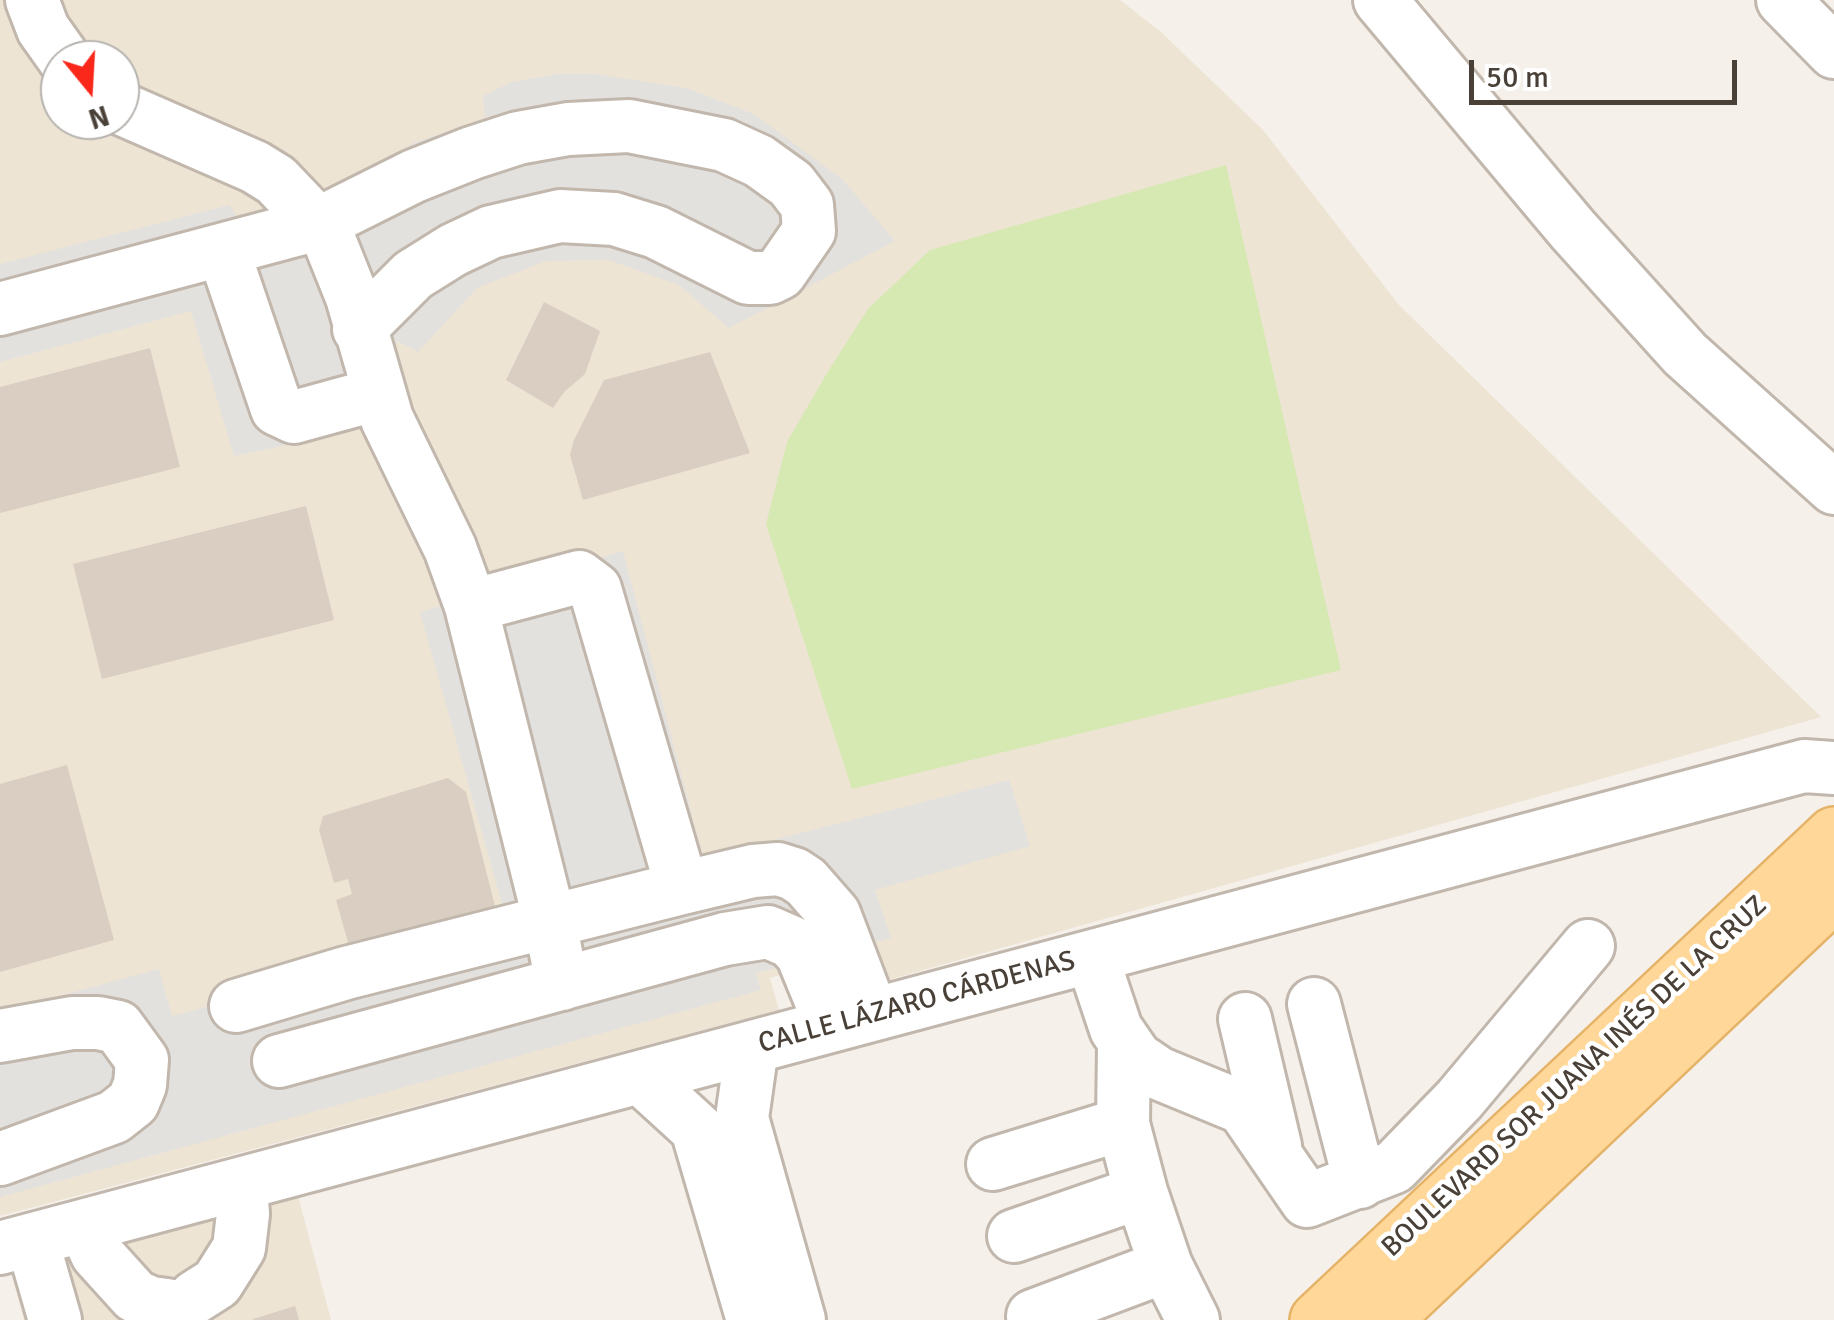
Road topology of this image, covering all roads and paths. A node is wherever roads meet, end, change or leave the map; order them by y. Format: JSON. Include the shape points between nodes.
{"nodes":[{"id":1,"x":32,"y":0,"type":"edge"},
{"id":2,"x":1380,"y":0,"type":"edge"},
{"id":3,"x":1784,"y":0,"type":"edge"},
{"id":4,"x":51,"y":40,"type":"edge"},
{"id":5,"x":1834,"y":52,"type":"edge"},
{"id":6,"x":140,"y":117,"type":"edge"},
{"id":7,"x":318,"y":224,"type":"junction"},
{"id":8,"x":223,"y":250,"type":"junction"},
{"id":9,"x":0,"y":309,"type":"edge"},
{"id":10,"x":359,"y":330,"type":"junction"},
{"id":11,"x":378,"y":394,"type":"junction"},
{"id":12,"x":1834,"y":488,"type":"edge"},
{"id":13,"x":470,"y":606,"type":"junction"},
{"id":14,"x":1834,"y":768,"type":"edge"},
{"id":15,"x":1834,"y":835,"type":"edge"},
{"id":16,"x":682,"y":888,"type":"junction"},
{"id":17,"x":1834,"y":893,"type":"edge"},
{"id":18,"x":550,"y":922,"type":"junction"},
{"id":19,"x":1588,"y":946,"type":"dead end"},
{"id":20,"x":1092,"y":957,"type":"junction"},
{"id":21,"x":562,"y":984,"type":"junction"},
{"id":22,"x":1314,"y":1004,"type":"dead end"},
{"id":23,"x":236,"y":1006,"type":"dead end"},
{"id":24,"x":852,"y":1020,"type":"junction"},
{"id":25,"x":1244,"y":1020,"type":"dead end"},
{"id":26,"x":0,"y":1036,"type":"edge"},
{"id":27,"x":1124,"y":1044,"type":"junction"},
{"id":28,"x":752,"y":1047,"type":"junction"},
{"id":29,"x":279,"y":1060,"type":"dead end"},
{"id":30,"x":640,"y":1077,"type":"junction"},
{"id":31,"x":1123,"y":1124,"type":"junction"},
{"id":32,"x":1278,"y":1157,"type":"junction"},
{"id":33,"x":0,"y":1159,"type":"edge"},
{"id":34,"x":994,"y":1164,"type":"dead end"},
{"id":35,"x":1360,"y":1182,"type":"junction"},
{"id":36,"x":241,"y":1186,"type":"junction"},
{"id":37,"x":1141,"y":1192,"type":"junction"},
{"id":38,"x":84,"y":1226,"type":"junction"},
{"id":39,"x":1014,"y":1236,"type":"dead end"},
{"id":40,"x":16,"y":1244,"type":"edge"},
{"id":41,"x":1166,"y":1266,"type":"junction"},
{"id":42,"x":1033,"y":1316,"type":"dead end"},
{"id":43,"x":55,"y":1320,"type":"edge"},
{"id":44,"x":753,"y":1320,"type":"edge"},
{"id":45,"x":799,"y":1320,"type":"edge"},
{"id":46,"x":1193,"y":1320,"type":"edge"},
{"id":47,"x":1318,"y":1320,"type":"edge"},
{"id":48,"x":1383,"y":1320,"type":"edge"}],
"edges":[{"from":1,"to":4,"type":"street"},
{"from":2,"to":12,"type":"street","via":[[1685,354]]},
{"from":3,"to":5,"type":"street"},
{"from":6,"to":7,"type":"street","via":[[255,167]]},
{"from":7,"to":8,"type":"street"},
{"from":7,"to":10,"type":"street","via":[[338,259]]},
{"from":7,"to":10,"type":"street","via":[[414,176],[518,138],[629,126],[724,145],[759,161],[806,205],[809,230],[770,278],[748,278],[614,218],[560,216],[491,232],[454,250],[413,275]]},
{"from":8,"to":9,"type":"street"},
{"from":8,"to":11,"type":"street","via":[[278,409],[294,417]]},
{"from":10,"to":11,"type":"street"},
{"from":11,"to":13,"type":"street"},
{"from":13,"to":16,"type":"street","via":[[579,577],[595,588]]},
{"from":13,"to":18,"type":"street"},
{"from":14,"to":20,"type":"street","name":"CALLE LÁZARO CÁRDENAS","via":[[1804,766]]},
{"from":15,"to":47,"type":"main road","name":"BOULEVARD SOR JUANA INÉS DE LA CRUZ"},
{"from":16,"to":18,"type":"street"},
{"from":16,"to":24,"type":"street","via":[[753,871],[794,874],[818,893],[844,933]]},
{"from":17,"to":48,"type":"main road","name":"BOULEVARD SOR JUANA INÉS DE LA CRUZ"},
{"from":18,"to":21,"type":"street"},
{"from":18,"to":23,"type":"street"},
{"from":19,"to":35,"type":"street","via":[[1407,1154]]},
{"from":20,"to":24,"type":"street","name":"CALLE LÁZARO CÁRDENAS"},
{"from":20,"to":27,"type":"street"},
{"from":21,"to":24,"type":"street","via":[[768,932],[791,942]]},
{"from":21,"to":29,"type":"street"},
{"from":22,"to":35,"type":"street"},
{"from":24,"to":28,"type":"street","name":"CALLE LÁZARO CÁRDENAS"},
{"from":25,"to":32,"type":"street"},
{"from":26,"to":33,"type":"street","via":[[98,1023],[118,1027],[142,1060],[132,1102],[114,1117]]},
{"from":27,"to":31,"type":"street"},
{"from":27,"to":32,"type":"street","via":[[1158,1073],[1243,1108]]},
{"from":28,"to":30,"type":"street","name":"CALLE LÁZARO CÁRDENAS"},
{"from":28,"to":45,"type":"street","via":[[742,1118]]},
{"from":30,"to":36,"type":"street","name":"CALLE LÁZARO CÁRDENAS"},
{"from":30,"to":44,"type":"street","via":[[697,1130]]},
{"from":31,"to":34,"type":"street"},
{"from":31,"to":37,"type":"street"},
{"from":32,"to":35,"type":"street","via":[[1306,1201]]},
{"from":36,"to":38,"type":"street","name":"CALLE LÁZARO CÁRDENAS"},
{"from":36,"to":38,"type":"street","via":[[239,1248],[217,1283],[181,1301],[150,1303],[135,1296],[96,1254]]},
{"from":37,"to":39,"type":"street"},
{"from":37,"to":41,"type":"street"},
{"from":38,"to":40,"type":"street","name":"CALLE LÁZARO CÁRDENAS"},
{"from":40,"to":43,"type":"street"},
{"from":41,"to":42,"type":"street"},
{"from":41,"to":46,"type":"street"}]}
